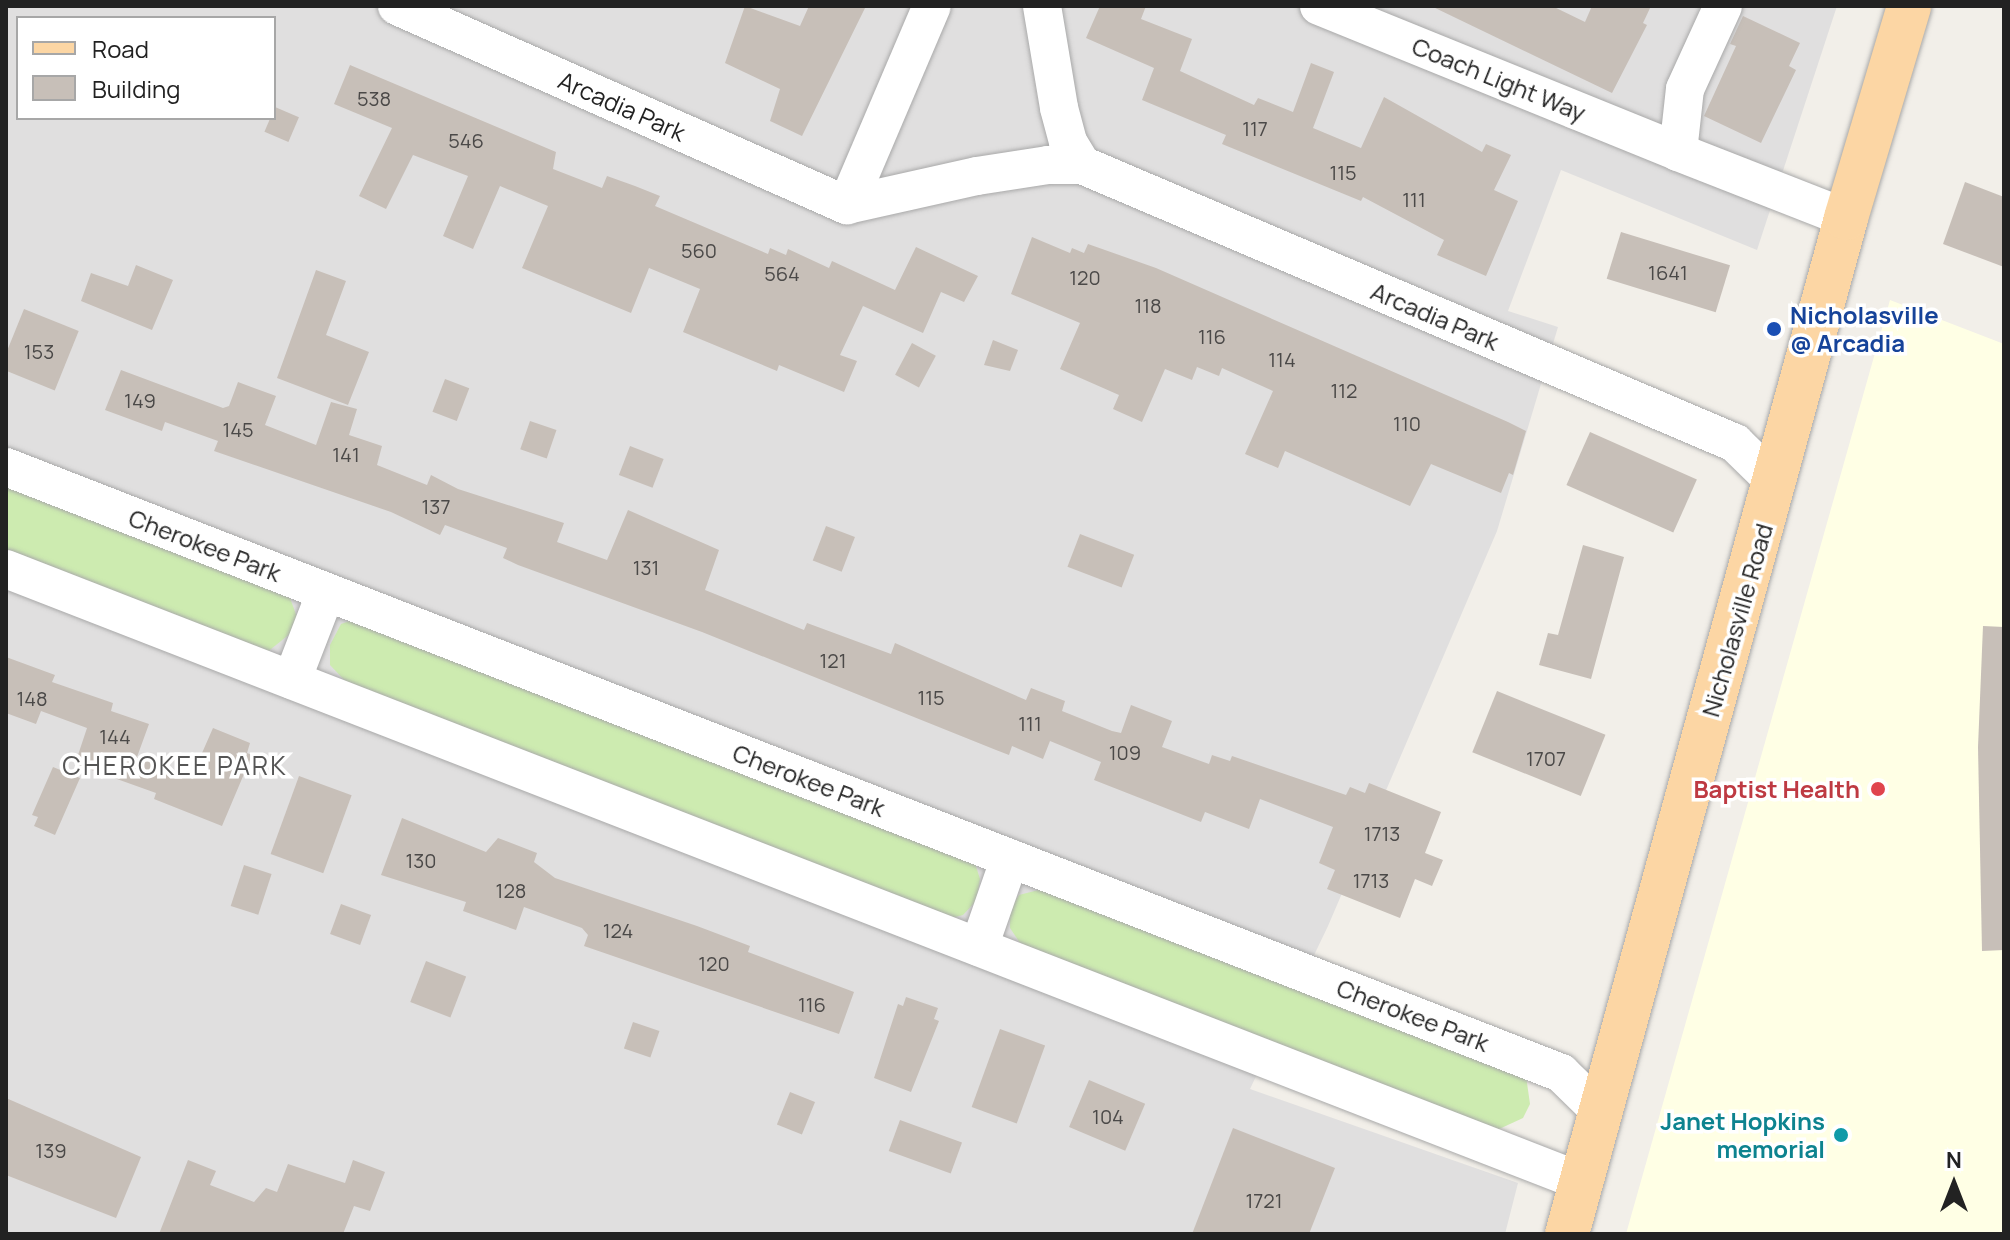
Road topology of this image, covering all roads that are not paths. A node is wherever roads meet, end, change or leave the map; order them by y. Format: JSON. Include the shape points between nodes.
{"nodes":[{"id":1,"x":397,"y":6,"type":"edge"},
{"id":2,"x":932,"y":6,"type":"edge"},
{"id":3,"x":1042,"y":6,"type":"edge"},
{"id":4,"x":1319,"y":6,"type":"edge"},
{"id":5,"x":1723,"y":6,"type":"edge"},
{"id":6,"x":1909,"y":6,"type":"edge"},
{"id":7,"x":1678,"y":152,"type":"junction"},
{"id":8,"x":1082,"y":165,"type":"junction"},
{"id":9,"x":847,"y":205,"type":"junction"},
{"id":10,"x":1846,"y":218,"type":"junction"},
{"id":11,"x":6,"y":467,"type":"edge"},
{"id":12,"x":1776,"y":483,"type":"junction"},
{"id":13,"x":6,"y":569,"type":"edge"},
{"id":14,"x":326,"y":592,"type":"junction"},
{"id":15,"x":292,"y":680,"type":"junction"},
{"id":16,"x":1010,"y":858,"type":"junction"},
{"id":17,"x":979,"y":947,"type":"junction"},
{"id":18,"x":1600,"y":1111,"type":"junction"},
{"id":19,"x":1580,"y":1181,"type":"junction"},
{"id":20,"x":1567,"y":1234,"type":"edge"}],
"edges":[{"from":1,"to":9,"type":"street","name":"Arcadia Park"},
{"from":2,"to":9,"type":"street"},
{"from":3,"to":8,"type":"street","via":[[1059,108],[1068,142]]},
{"from":4,"to":7,"type":"street","name":"Coach Light Way"},
{"from":5,"to":7,"type":"street","via":[[1685,89]]},
{"from":6,"to":10,"type":"main road","name":"Nicholasville Road"},
{"from":7,"to":10,"type":"street","name":"Coach Light Way"},
{"from":8,"to":9,"type":"street","name":"Arcadia Park","via":[[977,176]]},
{"from":8,"to":12,"type":"street","name":"Arcadia Park","via":[[1735,443]]},
{"from":10,"to":12,"type":"main road","name":"Nicholasville Road"},
{"from":11,"to":14,"type":"street","name":"Cherokee Park"},
{"from":12,"to":18,"type":"main road","name":"Nicholasville Road"},
{"from":13,"to":15,"type":"street"},
{"from":14,"to":15,"type":"street"},
{"from":14,"to":16,"type":"street","name":"Cherokee Park"},
{"from":15,"to":17,"type":"street"},
{"from":16,"to":17,"type":"street"},
{"from":16,"to":18,"type":"street","name":"Cherokee Park","via":[[1561,1073]]},
{"from":17,"to":19,"type":"street"},
{"from":18,"to":19,"type":"main road","name":"Nicholasville Road"},
{"from":19,"to":20,"type":"main road","name":"Nicholasville Road"}]}
